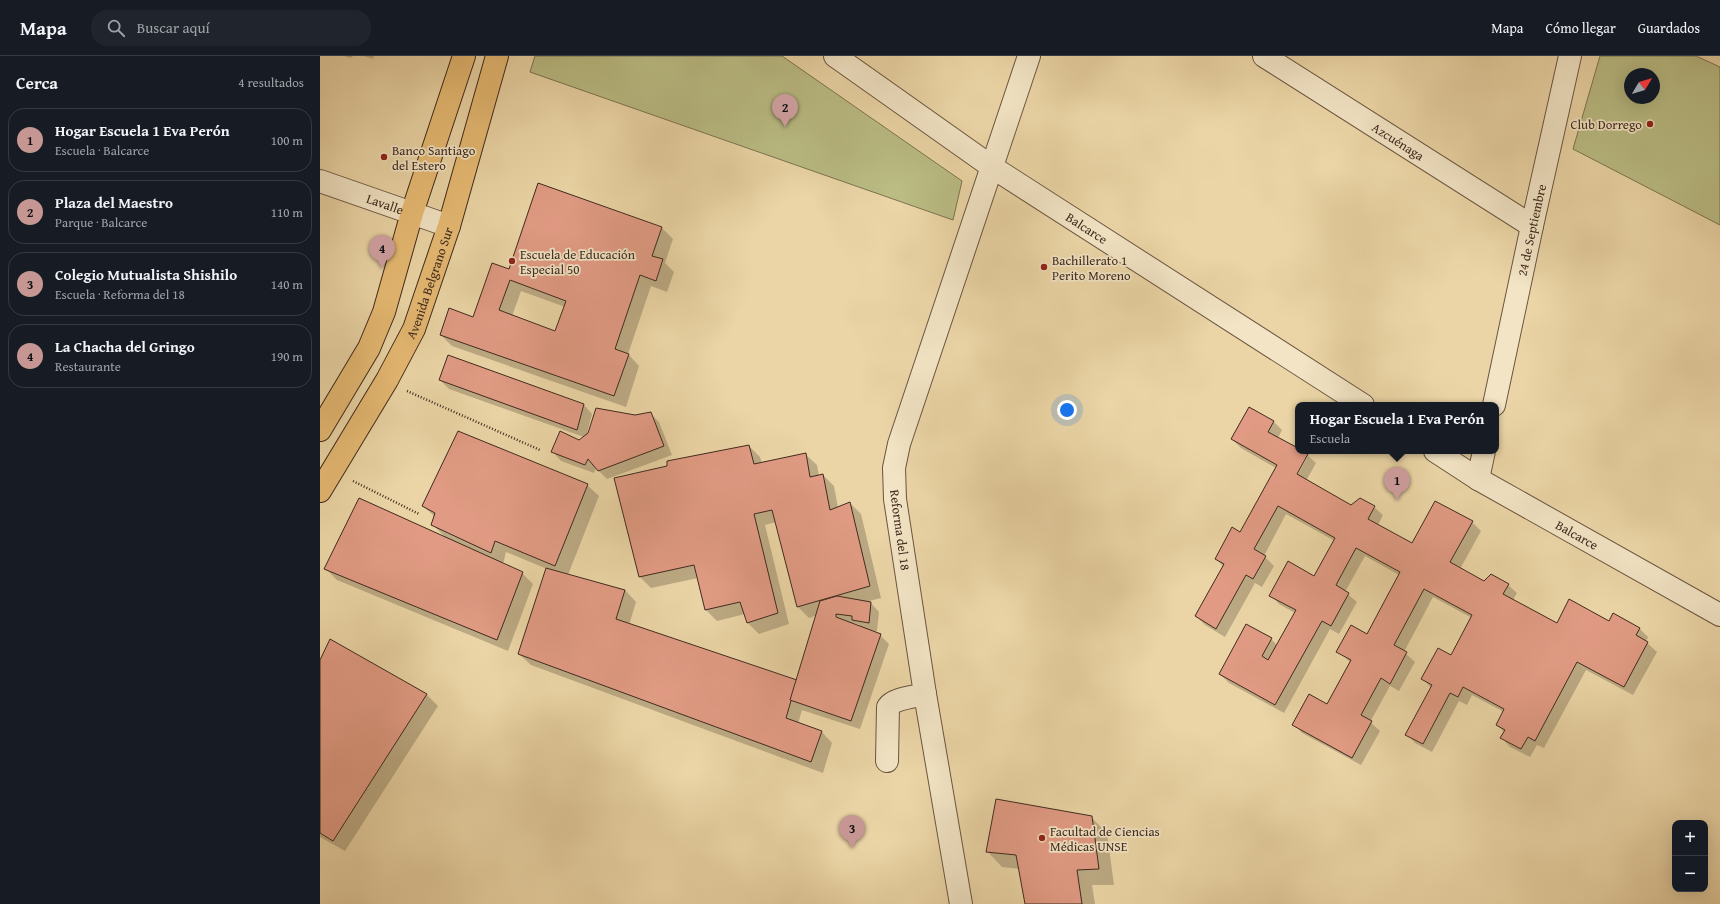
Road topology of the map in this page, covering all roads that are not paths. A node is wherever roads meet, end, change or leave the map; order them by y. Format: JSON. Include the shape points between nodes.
{"nodes":[{"id":1,"x":464,"y":56,"type":"edge"},
{"id":2,"x":497,"y":56,"type":"edge"},
{"id":3,"x":835,"y":56,"type":"edge"},
{"id":4,"x":1029,"y":56,"type":"edge"},
{"id":5,"x":1264,"y":56,"type":"edge"},
{"id":6,"x":1570,"y":56,"type":"edge"},
{"id":7,"x":992,"y":167,"type":"junction"},
{"id":8,"x":320,"y":181,"type":"edge"},
{"id":9,"x":412,"y":213,"type":"junction"},
{"id":10,"x":449,"y":226,"type":"junction"},
{"id":11,"x":1532,"y":226,"type":"junction"},
{"id":12,"x":1358,"y":402,"type":"edge"},
{"id":13,"x":1495,"y":402,"type":"edge"},
{"id":14,"x":320,"y":430,"type":"edge"},
{"id":15,"x":1440,"y":454,"type":"edge"},
{"id":16,"x":1483,"y":454,"type":"edge"},
{"id":17,"x":1478,"y":479,"type":"junction"},
{"id":18,"x":320,"y":491,"type":"edge"},
{"id":19,"x":1720,"y":615,"type":"edge"},
{"id":20,"x":925,"y":694,"type":"junction"},
{"id":21,"x":887,"y":761,"type":"dead end"},
{"id":22,"x":961,"y":904,"type":"edge"}],
"edges":[{"from":1,"to":9,"type":"highway"},
{"from":2,"to":10,"type":"highway","name":"Avenida Belgrano Sur"},
{"from":3,"to":7,"type":"street","name":"Balcarce"},
{"from":4,"to":7,"type":"street","name":"Reforma del 18"},
{"from":5,"to":11,"type":"street","name":"Azcuénaga"},
{"from":6,"to":11,"type":"street","name":"24 de Septiembre"},
{"from":7,"to":12,"type":"street","name":"Balcarce"},
{"from":7,"to":20,"type":"street","name":"Reforma del 18","via":[[899,444],[894,468],[895,499]]},
{"from":8,"to":9,"type":"street","name":"Lavalle"},
{"from":9,"to":10,"type":"street","name":"Lavalle"},
{"from":9,"to":14,"type":"highway","via":[[384,312],[369,348]]},
{"from":10,"to":18,"type":"highway","name":"Avenida Belgrano Sur","via":[[414,329],[387,380]]},
{"from":11,"to":13,"type":"street","name":"24 de Septiembre"},
{"from":15,"to":17,"type":"street","name":"Balcarce"},
{"from":16,"to":17,"type":"street"},
{"from":17,"to":19,"type":"street","name":"Balcarce"},
{"from":20,"to":21,"type":"street","via":[[899,700],[888,707]]},
{"from":20,"to":22,"type":"street","name":"Reforma del 18"}]}
